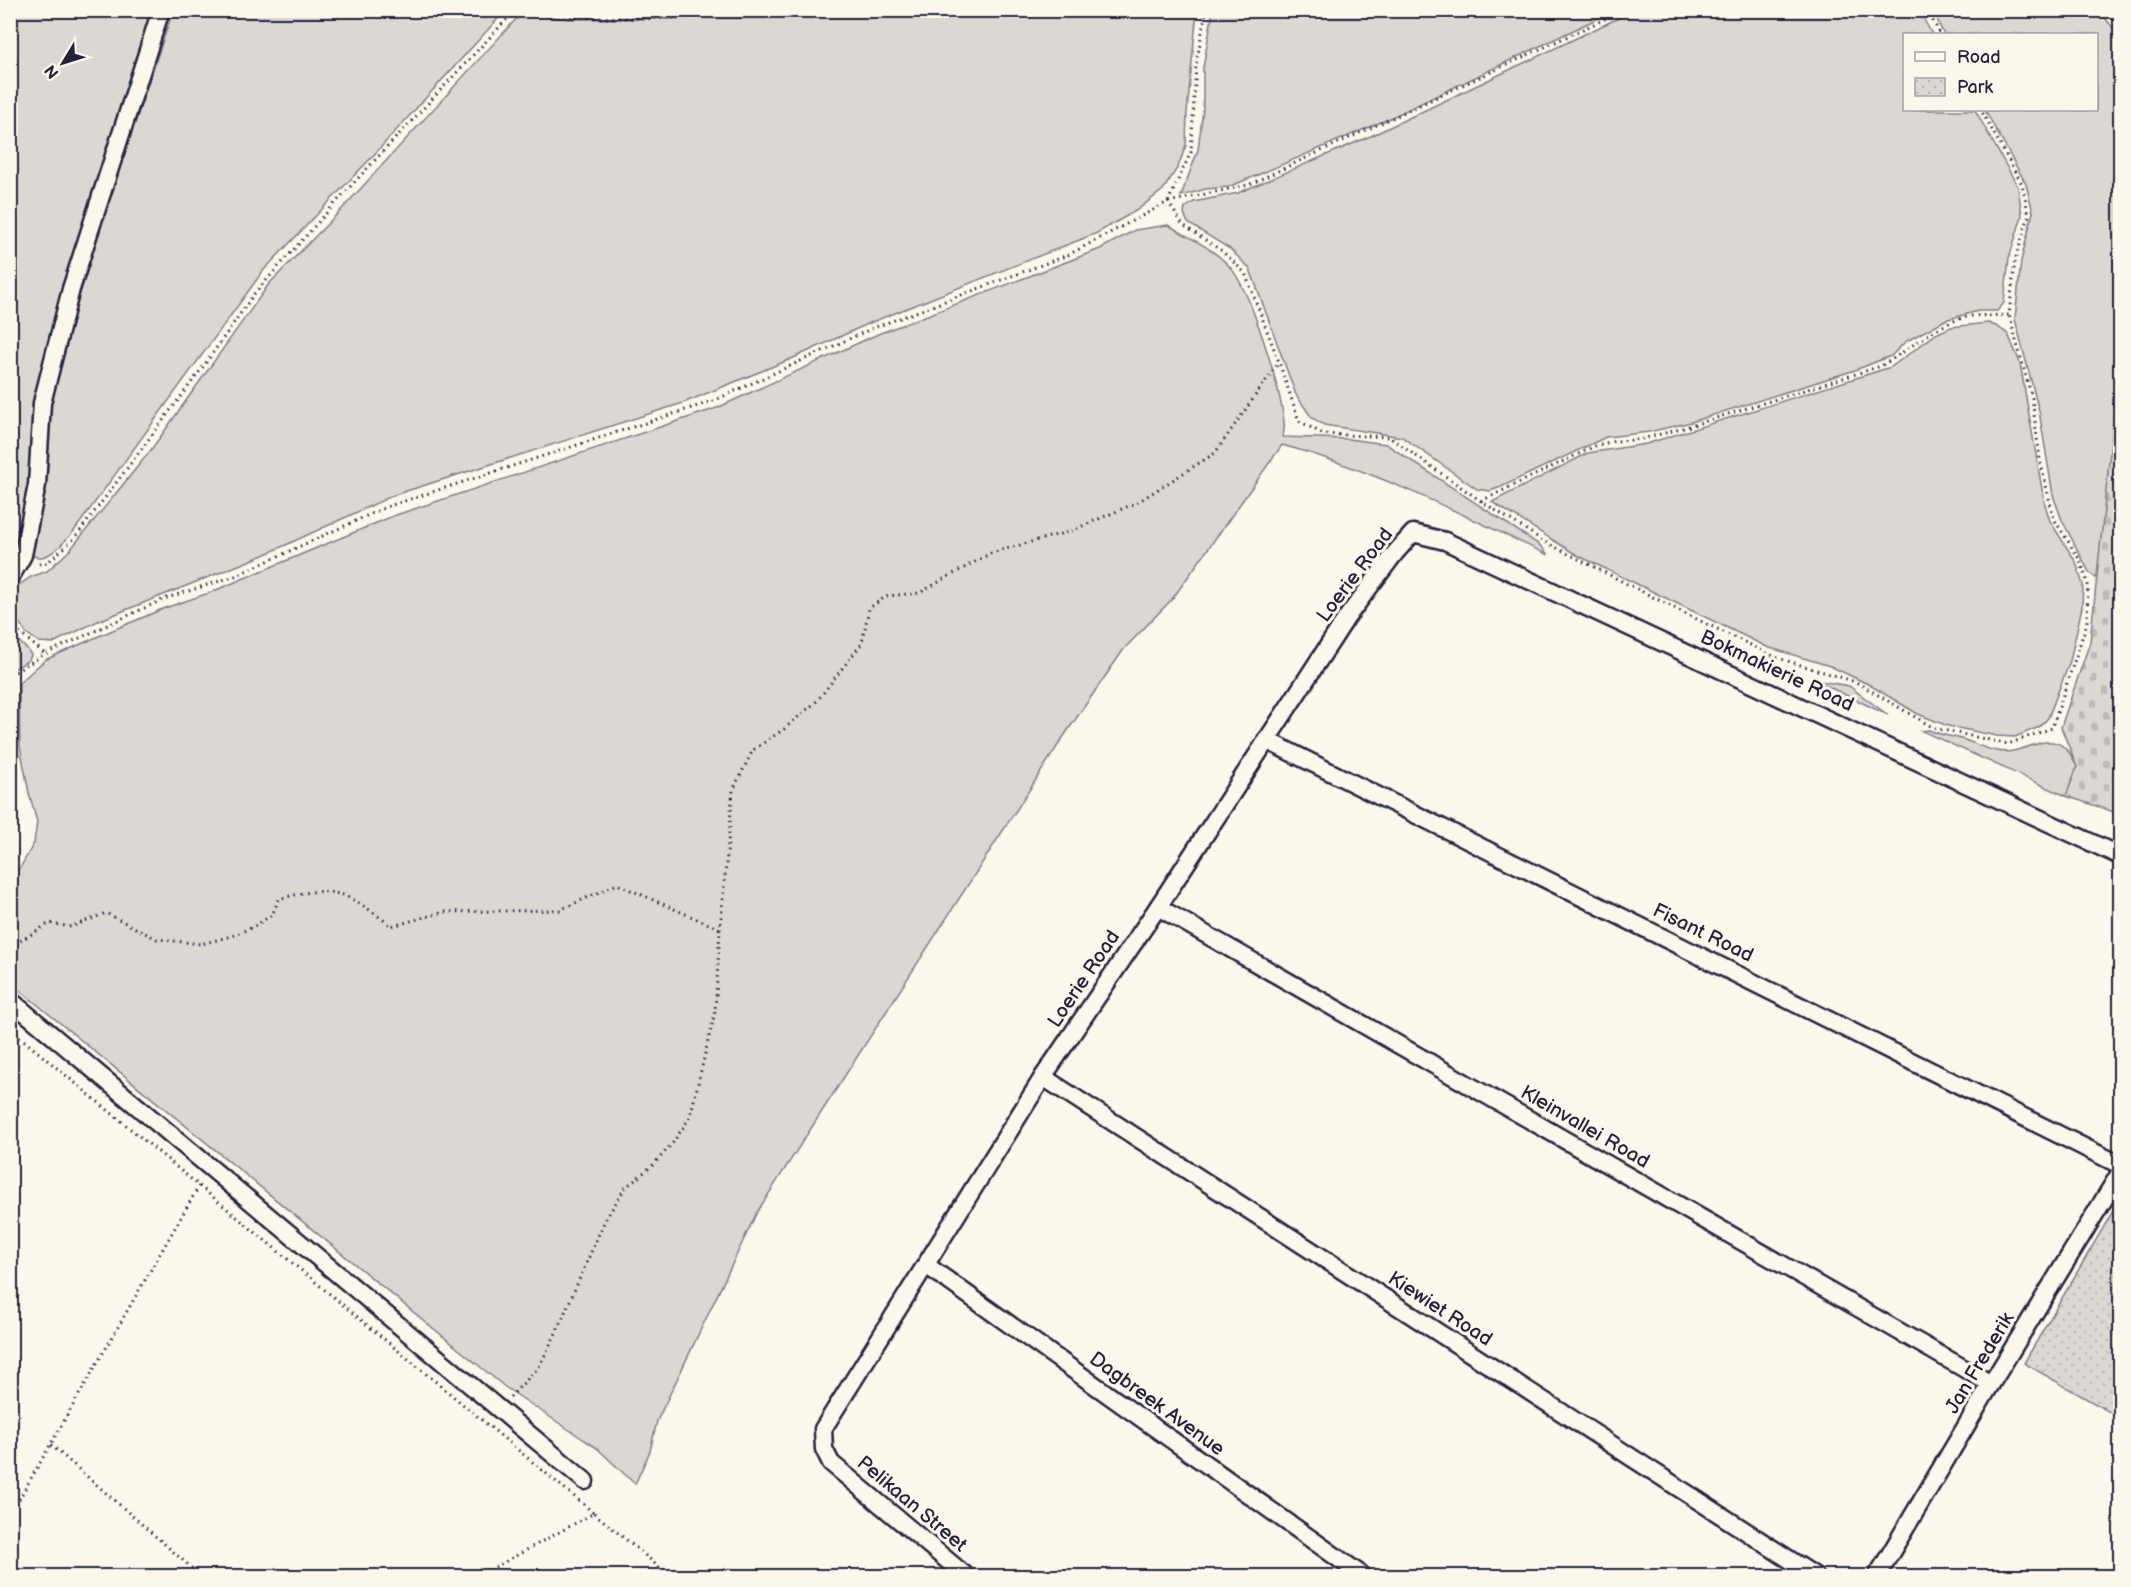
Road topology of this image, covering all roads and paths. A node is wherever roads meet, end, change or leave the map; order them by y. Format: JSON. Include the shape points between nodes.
{"nodes":[{"id":1,"x":161,"y":10,"type":"edge"},
{"id":2,"x":512,"y":10,"type":"edge"},
{"id":3,"x":541,"y":10,"type":"edge"},
{"id":4,"x":774,"y":10,"type":"edge"},
{"id":5,"x":1206,"y":10,"type":"edge"},
{"id":6,"x":1624,"y":10,"type":"edge"},
{"id":7,"x":1927,"y":10,"type":"edge"},
{"id":8,"x":1939,"y":33,"type":"edge"},
{"id":9,"x":1982,"y":111,"type":"edge"},
{"id":10,"x":1168,"y":202,"type":"junction"},
{"id":11,"x":2009,"y":315,"type":"junction"},
{"id":12,"x":1279,"y":362,"type":"junction"},
{"id":13,"x":1480,"y":501,"type":"junction"},
{"id":14,"x":1413,"y":533,"type":"joint"},
{"id":15,"x":23,"y":555,"type":"junction"},
{"id":16,"x":10,"y":578,"type":"edge"},
{"id":17,"x":10,"y":625,"type":"edge"},
{"id":18,"x":45,"y":654,"type":"junction"},
{"id":19,"x":10,"y":675,"type":"edge"},
{"id":20,"x":1266,"y":740,"type":"junction"},
{"id":21,"x":2121,"y":856,"type":"edge"},
{"id":22,"x":1158,"y":907,"type":"junction"},
{"id":23,"x":720,"y":929,"type":"junction"},
{"id":24,"x":10,"y":947,"type":"edge"},
{"id":25,"x":10,"y":1000,"type":"edge"},
{"id":26,"x":10,"y":1029,"type":"edge"},
{"id":27,"x":1043,"y":1077,"type":"junction"},
{"id":28,"x":2121,"y":1165,"type":"edge"},
{"id":29,"x":2121,"y":1173,"type":"edge"},
{"id":30,"x":199,"y":1186,"type":"junction"},
{"id":31,"x":926,"y":1265,"type":"junction"},
{"id":32,"x":1991,"y":1384,"type":"junction"},
{"id":33,"x":497,"y":1407,"type":"junction"},
{"id":34,"x":51,"y":1445,"type":"junction"},
{"id":35,"x":831,"y":1463,"type":"joint"},
{"id":36,"x":585,"y":1481,"type":"dead end"},
{"id":37,"x":594,"y":1513,"type":"junction"},
{"id":38,"x":10,"y":1515,"type":"edge"},
{"id":39,"x":201,"y":1576,"type":"edge"},
{"id":40,"x":480,"y":1576,"type":"edge"},
{"id":41,"x":670,"y":1576,"type":"edge"},
{"id":42,"x":966,"y":1576,"type":"edge"},
{"id":43,"x":1363,"y":1576,"type":"edge"},
{"id":44,"x":1815,"y":1576,"type":"edge"},
{"id":45,"x":1877,"y":1576,"type":"edge"}],
"edges":[{"from":1,"to":15,"type":"street","via":[[71,290],[42,403],[37,485]]},
{"from":2,"to":15,"type":"path","via":[[254,294],[74,539],[47,563],[34,565]]},
{"from":3,"to":4,"type":"path","via":[[563,17],[647,18],[721,17]]},
{"from":5,"to":10,"type":"path","via":[[1196,64],[1191,152]]},
{"from":6,"to":10,"type":"path","via":[[1248,185]]},
{"from":7,"to":8,"type":"path"},
{"from":9,"to":11,"type":"path","via":[[2022,184],[2029,216],[2014,260]]},
{"from":10,"to":12,"type":"path","via":[[1183,225],[1222,251],[1245,273]]},
{"from":10,"to":18,"type":"path","via":[[1068,255],[873,327],[713,401],[386,507],[235,576],[164,599]]},
{"from":11,"to":13,"type":"path","via":[[1971,316],[1948,323],[1881,366],[1684,428],[1597,445]]},
{"from":11,"to":13,"type":"path","via":[[2032,398],[2040,460],[2054,519],[2080,560],[2088,583],[2086,624],[2052,728],[2008,744],[1934,728],[1856,682],[1778,658],[1545,542]]},
{"from":12,"to":13,"type":"path","via":[[1299,421],[1323,434],[1389,437]]},
{"from":12,"to":23,"type":"path","via":[[1215,453],[1138,502],[1071,531],[991,553],[919,593],[886,596],[869,608],[862,643],[817,701],[753,750],[734,790]]},
{"from":14,"to":20,"type":"street","name":"Loerie Road","via":[[1347,617]]},
{"from":14,"to":21,"type":"street","name":"Bokmakierie Road","via":[[1445,541]]},
{"from":15,"to":16,"type":"street"},
{"from":17,"to":18,"type":"path"},
{"from":18,"to":19,"type":"path"},
{"from":20,"to":22,"type":"street","name":"Loerie Road"},
{"from":20,"to":28,"type":"street","name":"Fisant Road"},
{"from":22,"to":27,"type":"street","name":"Loerie Road"},
{"from":22,"to":32,"type":"street","name":"Kleinvallei Road"},
{"from":23,"to":24,"type":"path","via":[[617,884],[560,910],[444,912],[392,927],[336,893],[300,893],[279,899],[272,915],[253,927],[201,944],[158,939],[106,913],[71,927],[50,923]]},
{"from":23,"to":33,"type":"path","via":[[715,1012],[690,1117],[653,1165],[625,1188],[605,1220],[539,1366]]},
{"from":25,"to":33,"type":"street"},
{"from":26,"to":30,"type":"path"},
{"from":27,"to":31,"type":"street","name":"Loerie Road"},
{"from":27,"to":44,"type":"street","name":"Kiewiet Road"},
{"from":29,"to":32,"type":"street","name":"Jan Frederik"},
{"from":30,"to":34,"type":"path"},
{"from":30,"to":37,"type":"path"},
{"from":31,"to":35,"type":"street","name":"Loerie Road","via":[[823,1429],[824,1449]]},
{"from":31,"to":43,"type":"street","name":"Dagbreek Avenue"},
{"from":32,"to":45,"type":"street","name":"Jan Frederik"},
{"from":33,"to":36,"type":"street"},
{"from":34,"to":38,"type":"path"},
{"from":34,"to":39,"type":"path"},
{"from":35,"to":42,"type":"street","name":"Pelikaan Street"},
{"from":37,"to":40,"type":"path"},
{"from":37,"to":41,"type":"path"}]}
